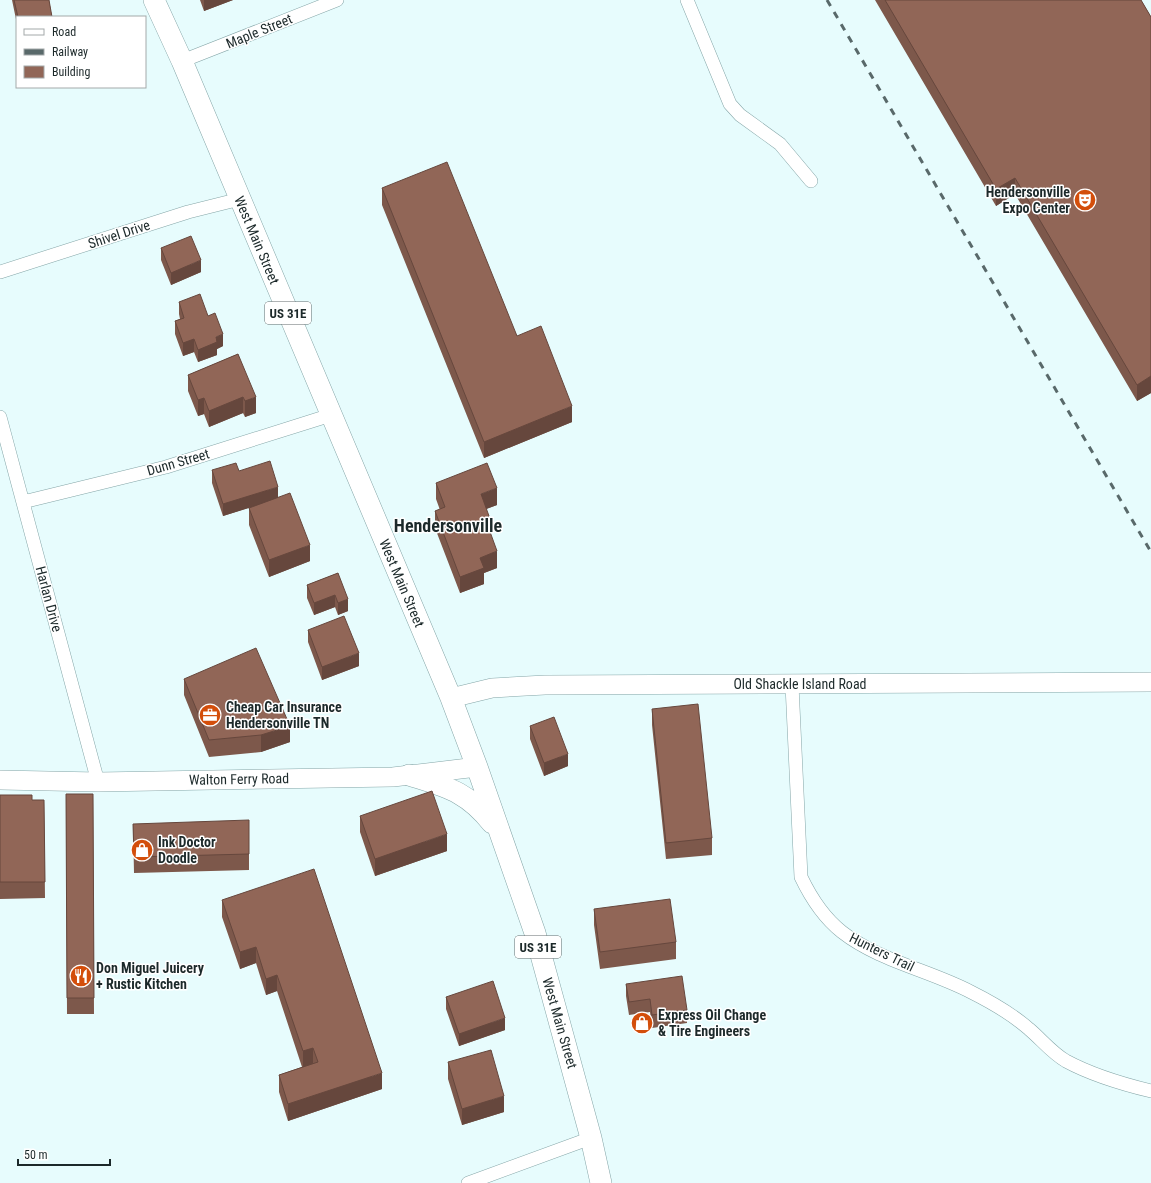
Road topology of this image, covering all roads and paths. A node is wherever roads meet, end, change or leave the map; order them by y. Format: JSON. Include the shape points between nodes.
{"nodes":[{"id":1,"x":154,"y":0,"type":"edge"},
{"id":2,"x":337,"y":0,"type":"edge"},
{"id":3,"x":687,"y":0,"type":"edge"},
{"id":4,"x":182,"y":61,"type":"junction"},
{"id":5,"x":812,"y":181,"type":"dead end"},
{"id":6,"x":240,"y":198,"type":"junction"},
{"id":7,"x":0,"y":272,"type":"edge"},
{"id":8,"x":331,"y":415,"type":"junction"},
{"id":9,"x":0,"y":417,"type":"edge"},
{"id":10,"x":23,"y":502,"type":"junction"},
{"id":11,"x":1151,"y":682,"type":"edge"},
{"id":12,"x":792,"y":684,"type":"junction"},
{"id":13,"x":451,"y":698,"type":"junction"},
{"id":14,"x":478,"y":767,"type":"junction"},
{"id":15,"x":409,"y":775,"type":"junction"},
{"id":16,"x":0,"y":780,"type":"edge"},
{"id":17,"x":98,"y":782,"type":"junction"},
{"id":18,"x":500,"y":833,"type":"junction"},
{"id":19,"x":1151,"y":1091,"type":"edge"},
{"id":20,"x":591,"y":1138,"type":"junction"},
{"id":21,"x":468,"y":1183,"type":"edge"},
{"id":22,"x":601,"y":1183,"type":"edge"}],
"edges":[{"from":1,"to":4,"type":"main road","name":"West Main Street","number":"US 31E"},
{"from":2,"to":4,"type":"street","name":"Maple Street"},
{"from":3,"to":5,"type":"street","via":[[730,104],[740,115],[780,144]]},
{"from":4,"to":6,"type":"main road","name":"West Main Street","number":"US 31E"},
{"from":6,"to":7,"type":"street","name":"Shivel Drive"},
{"from":6,"to":8,"type":"main road","name":"West Main Street","number":"US 31E"},
{"from":8,"to":10,"type":"street","name":"Dunn Street","via":[[166,467]]},
{"from":8,"to":13,"type":"main road","name":"West Main Street","number":"US 31E"},
{"from":9,"to":10,"type":"street","name":"Harlan Drive"},
{"from":10,"to":17,"type":"street","name":"Harlan Drive"},
{"from":11,"to":12,"type":"street","name":"Old Shackle Island Road"},
{"from":12,"to":13,"type":"street","name":"Old Shackle Island Road","via":[[545,685],[492,688]]},
{"from":12,"to":19,"type":"street","name":"Hunters Trail","via":[[800,877],[823,914],[842,932],[868,948],[970,991],[1006,1012],[1065,1060],[1116,1083]]},
{"from":13,"to":14,"type":"main road","name":"West Main Street","number":"US 31E"},
{"from":14,"to":15,"type":"street","name":"Walton Ferry Road"},
{"from":14,"to":18,"type":"main road","name":"West Main Street","number":"US 31E"},
{"from":15,"to":17,"type":"street","name":"Walton Ferry Road"},
{"from":15,"to":18,"type":"main road","via":[[447,787],[467,797],[482,810]]},
{"from":16,"to":17,"type":"street","name":"Walton Ferry Road"},
{"from":18,"to":20,"type":"main road","name":"West Main Street","number":"US 31E","via":[[534,933]]},
{"from":20,"to":21,"type":"street"},
{"from":20,"to":22,"type":"main road","name":"West Main Street","number":"US 31E"}]}
